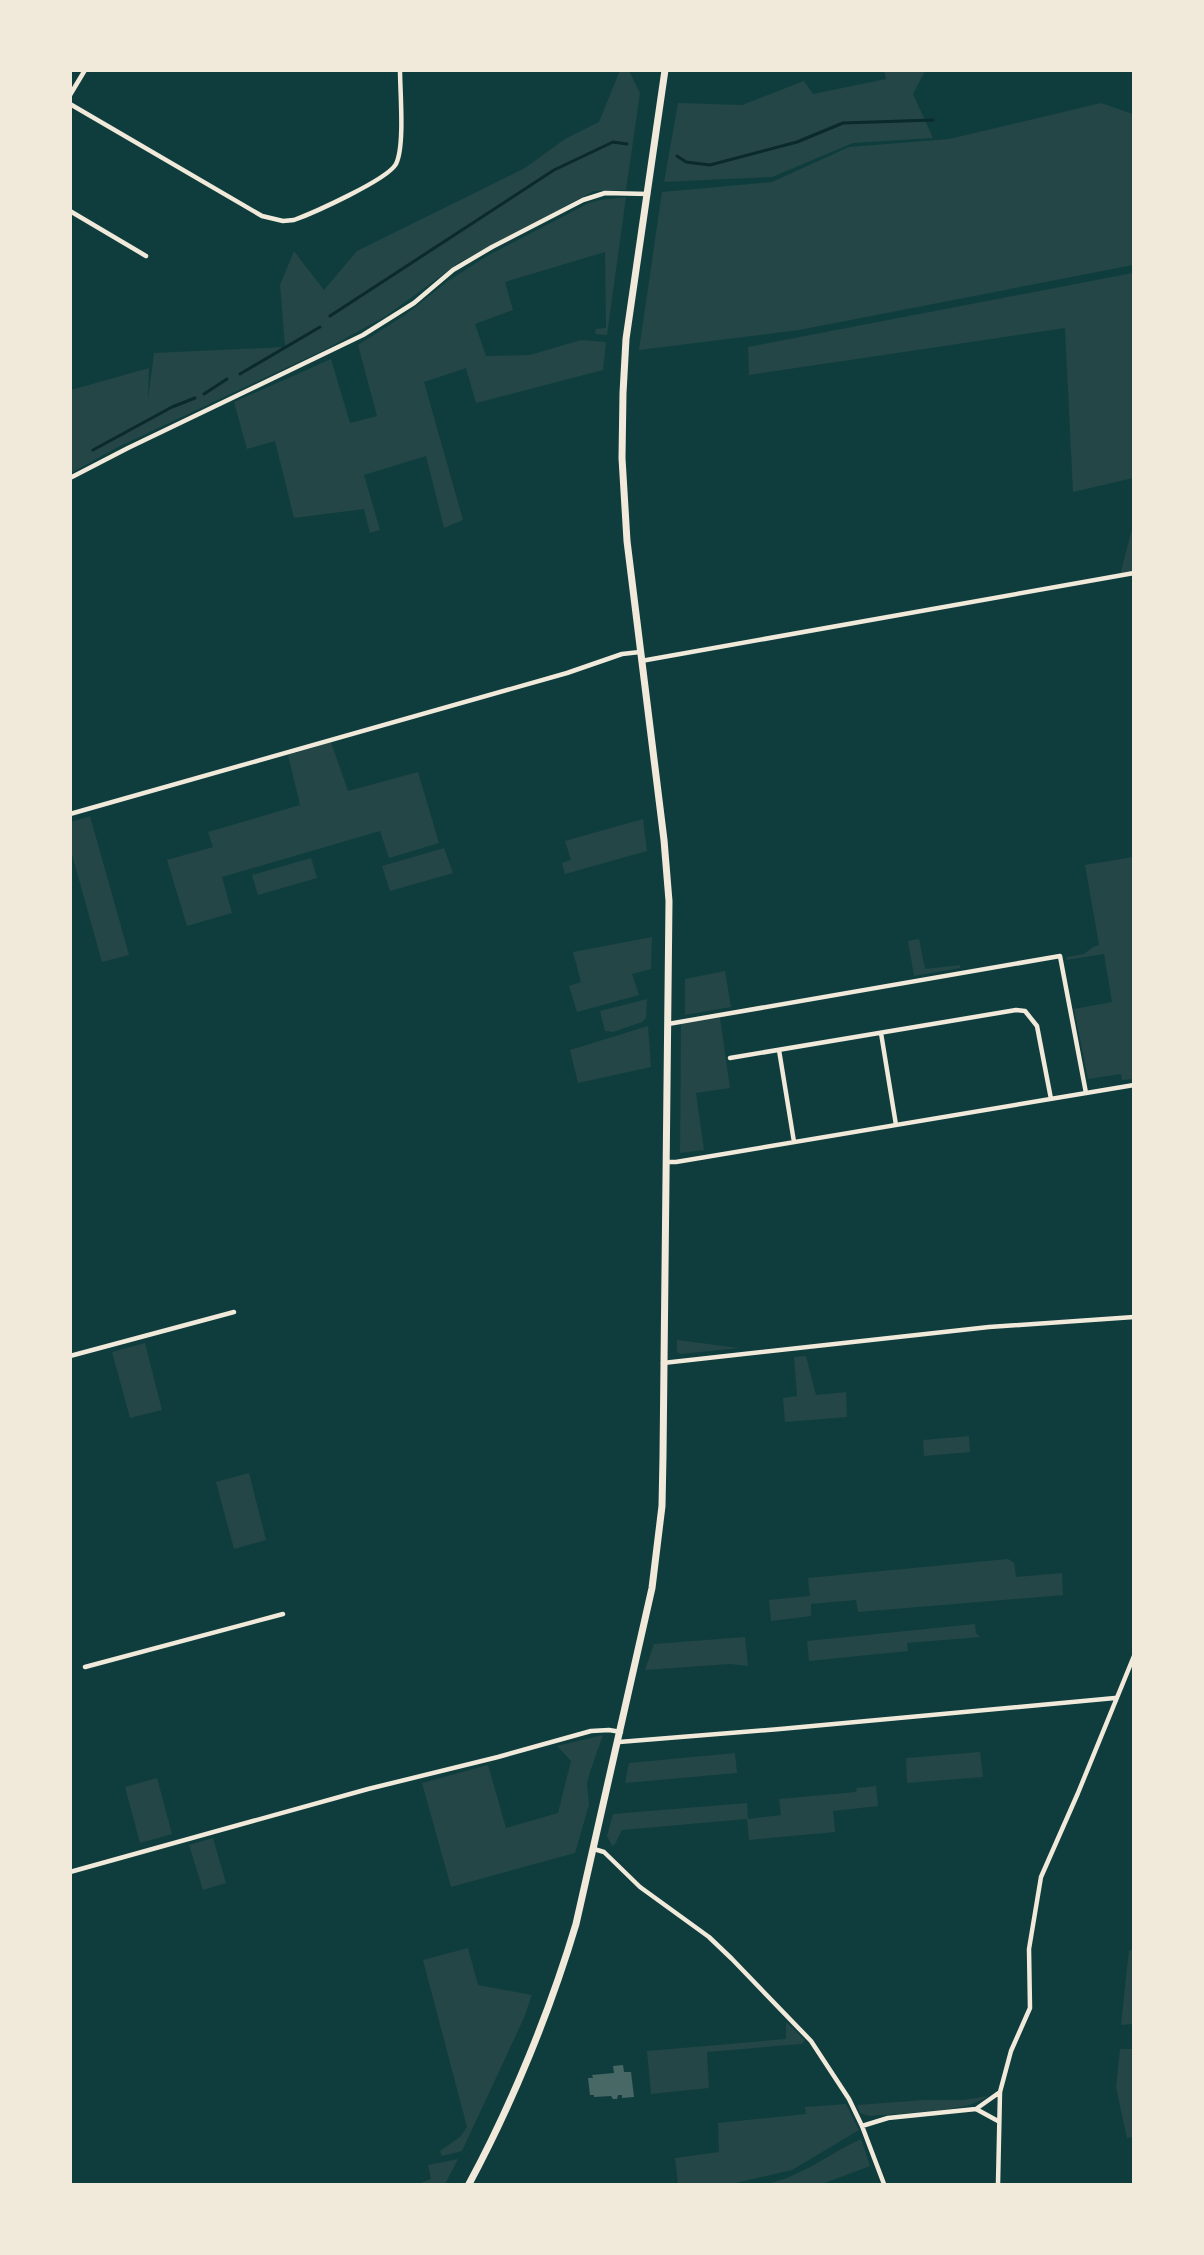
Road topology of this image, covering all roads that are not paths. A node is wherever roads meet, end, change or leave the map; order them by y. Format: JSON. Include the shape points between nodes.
{"nodes":[{"id":1,"x":85,"y":70,"type":"edge"},
{"id":2,"x":400,"y":70,"type":"edge"},
{"id":3,"x":665,"y":70,"type":"edge"},
{"id":4,"x":70,"y":95,"type":"edge"},
{"id":5,"x":70,"y":104,"type":"edge"},
{"id":6,"x":648,"y":194,"type":"junction"},
{"id":7,"x":70,"y":211,"type":"edge"},
{"id":8,"x":146,"y":256,"type":"dead end"},
{"id":9,"x":70,"y":478,"type":"edge"},
{"id":10,"x":1134,"y":573,"type":"edge"},
{"id":11,"x":640,"y":652,"type":"junction"},
{"id":12,"x":641,"y":661,"type":"junction"},
{"id":13,"x":70,"y":814,"type":"edge"},
{"id":14,"x":668,"y":1024,"type":"junction"},
{"id":15,"x":881,"y":1033,"type":"junction"},
{"id":16,"x":779,"y":1050,"type":"junction"},
{"id":17,"x":730,"y":1058,"type":"dead end"},
{"id":18,"x":1134,"y":1085,"type":"edge"},
{"id":19,"x":1086,"y":1093,"type":"junction"},
{"id":20,"x":1051,"y":1099,"type":"junction"},
{"id":21,"x":896,"y":1125,"type":"junction"},
{"id":22,"x":794,"y":1142,"type":"junction"},
{"id":23,"x":666,"y":1162,"type":"junction"},
{"id":24,"x":234,"y":1312,"type":"dead end"},
{"id":25,"x":1134,"y":1317,"type":"edge"},
{"id":26,"x":70,"y":1356,"type":"edge"},
{"id":27,"x":663,"y":1363,"type":"junction"},
{"id":28,"x":283,"y":1614,"type":"dead end"},
{"id":29,"x":1134,"y":1656,"type":"edge"},
{"id":30,"x":85,"y":1667,"type":"dead end"},
{"id":31,"x":1115,"y":1698,"type":"junction"},
{"id":32,"x":621,"y":1732,"type":"junction"},
{"id":33,"x":619,"y":1742,"type":"junction"},
{"id":34,"x":594,"y":1849,"type":"junction"},
{"id":35,"x":70,"y":1872,"type":"edge"},
{"id":36,"x":1000,"y":2092,"type":"junction"},
{"id":37,"x":976,"y":2109,"type":"junction"},
{"id":38,"x":998,"y":2121,"type":"junction"},
{"id":39,"x":862,"y":2126,"type":"junction"},
{"id":40,"x":469,"y":2184,"type":"edge"},
{"id":41,"x":884,"y":2184,"type":"edge"},
{"id":42,"x":998,"y":2184,"type":"edge"}],
"edges":[{"from":1,"to":4,"type":"street"},
{"from":2,"to":5,"type":"street","via":[[400,146],[396,164],[382,178],[294,220],[262,216]]},
{"from":3,"to":6,"type":"main road"},
{"from":6,"to":9,"type":"street","via":[[605,193],[583,200],[453,270],[414,303],[363,335]]},
{"from":6,"to":11,"type":"main road","via":[[627,330],[622,413],[624,509]]},
{"from":7,"to":8,"type":"street"},
{"from":10,"to":12,"type":"street"},
{"from":11,"to":12,"type":"main road"},
{"from":11,"to":13,"type":"street"},
{"from":12,"to":14,"type":"main road","via":[[666,853]]},
{"from":14,"to":19,"type":"street","via":[[1060,956]]},
{"from":14,"to":23,"type":"main road"},
{"from":15,"to":16,"type":"street"},
{"from":15,"to":20,"type":"street","via":[[1025,1011],[1039,1032]]},
{"from":15,"to":21,"type":"street"},
{"from":16,"to":17,"type":"street"},
{"from":16,"to":22,"type":"street"},
{"from":18,"to":19,"type":"street"},
{"from":19,"to":20,"type":"street"},
{"from":20,"to":21,"type":"street"},
{"from":21,"to":22,"type":"street"},
{"from":22,"to":23,"type":"street"},
{"from":23,"to":27,"type":"main road"},
{"from":24,"to":26,"type":"street"},
{"from":25,"to":27,"type":"street","via":[[989,1327]]},
{"from":27,"to":32,"type":"main road","via":[[662,1506],[657,1555]]},
{"from":28,"to":30,"type":"street"},
{"from":29,"to":31,"type":"street"},
{"from":31,"to":33,"type":"street"},
{"from":31,"to":36,"type":"street","via":[[1041,1877],[1029,1949],[1030,2008],[1011,2051]]},
{"from":32,"to":33,"type":"main road"},
{"from":32,"to":35,"type":"street","via":[[591,1731]]},
{"from":33,"to":34,"type":"main road"},
{"from":34,"to":39,"type":"street","via":[[604,1852],[640,1887],[709,1937],[739,1965],[814,2044]]},
{"from":34,"to":40,"type":"main road","via":[[557,1982]]},
{"from":36,"to":37,"type":"street"},
{"from":36,"to":38,"type":"street"},
{"from":37,"to":38,"type":"street"},
{"from":37,"to":39,"type":"street","via":[[888,2118]]},
{"from":38,"to":42,"type":"street"},
{"from":39,"to":41,"type":"street"}]}
